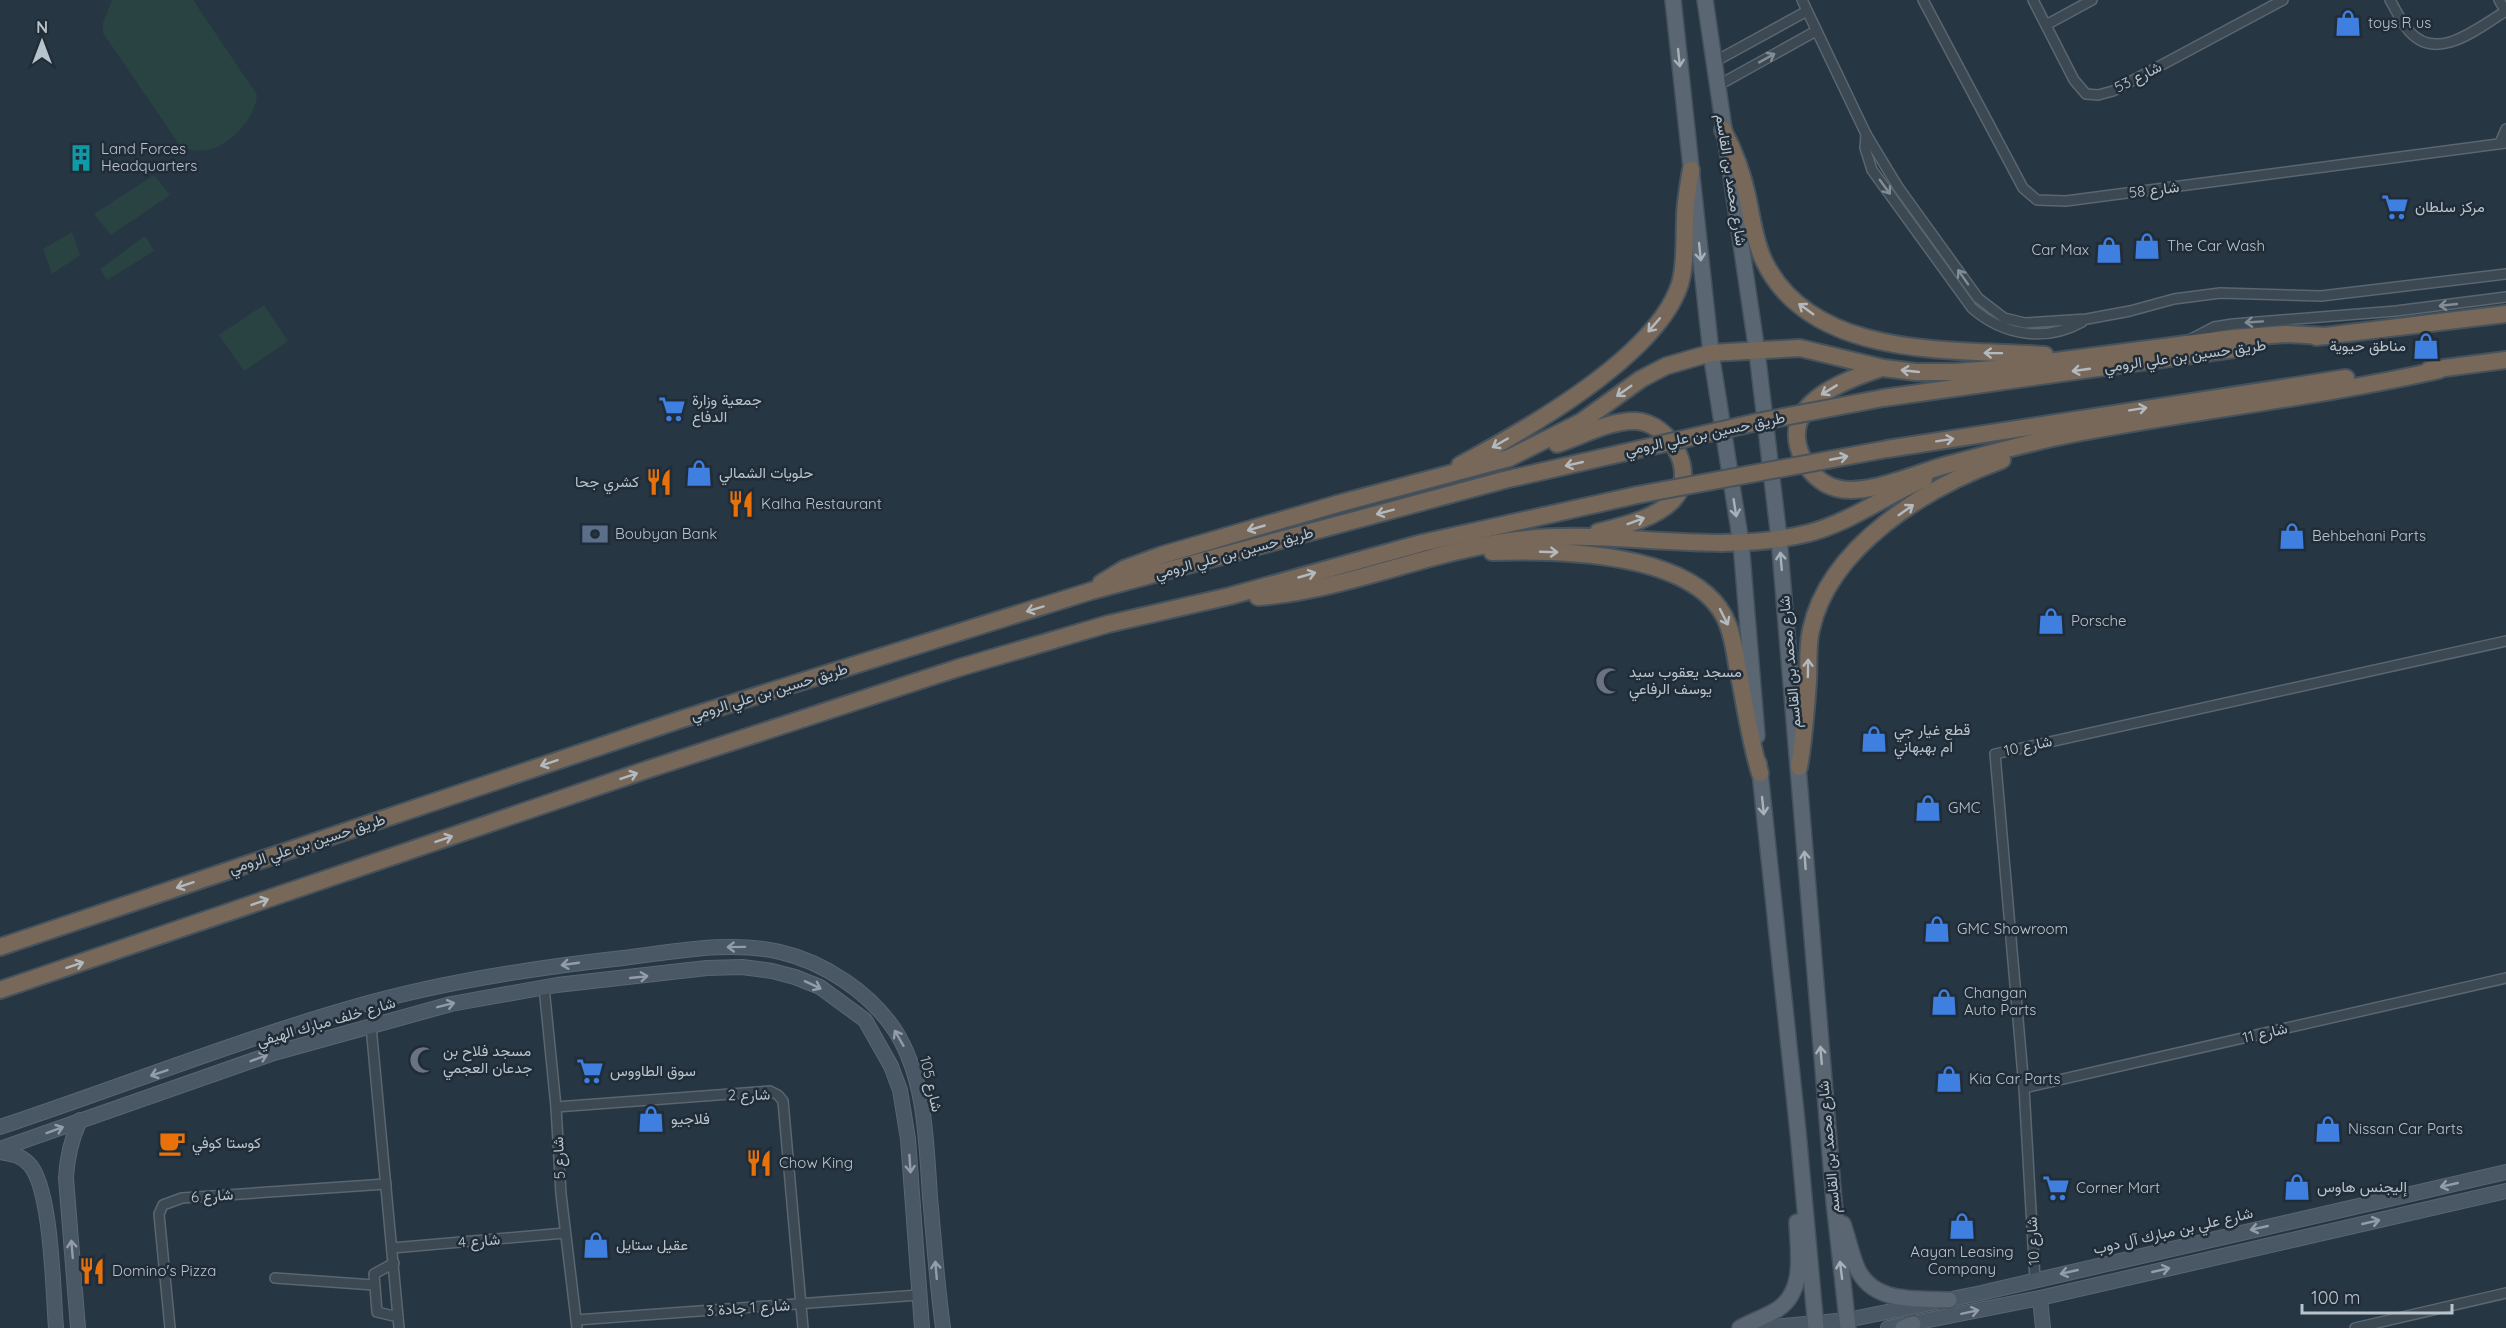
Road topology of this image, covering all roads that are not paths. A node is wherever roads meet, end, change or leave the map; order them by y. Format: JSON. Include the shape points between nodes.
{"nodes":[{"id":1,"x":1673,"y":0,"type":"edge"},
{"id":2,"x":1705,"y":0,"type":"edge"},
{"id":3,"x":1802,"y":0,"type":"edge"},
{"id":4,"x":1923,"y":0,"type":"edge"},
{"id":5,"x":2032,"y":0,"type":"edge"},
{"id":6,"x":2092,"y":0,"type":"edge"},
{"id":7,"x":2390,"y":0,"type":"edge"},
{"id":8,"x":2499,"y":0,"type":"edge"},
{"id":9,"x":2279,"y":1,"type":"edge"},
{"id":10,"x":1807,"y":11,"type":"junction"},
{"id":11,"x":2506,"y":12,"type":"edge"},
{"id":12,"x":2046,"y":25,"type":"junction"},
{"id":13,"x":1816,"y":31,"type":"junction"},
{"id":14,"x":1714,"y":62,"type":"junction"},
{"id":15,"x":1717,"y":86,"type":"junction"},
{"id":16,"x":2506,"y":129,"type":"edge"},
{"id":17,"x":1724,"y":130,"type":"junction"},
{"id":18,"x":2503,"y":143,"type":"edge"},
{"id":19,"x":1691,"y":170,"type":"junction"},
{"id":20,"x":2506,"y":274,"type":"edge"},
{"id":21,"x":2506,"y":297,"type":"edge"},
{"id":22,"x":2506,"y":314,"type":"edge"},
{"id":23,"x":2326,"y":336,"type":"junction"},
{"id":24,"x":2184,"y":344,"type":"junction"},
{"id":25,"x":1757,"y":352,"type":"junction"},
{"id":26,"x":1711,"y":353,"type":"junction"},
{"id":27,"x":2072,"y":357,"type":"junction"},
{"id":28,"x":2506,"y":360,"type":"edge"},
{"id":29,"x":1883,"y":368,"type":"junction"},
{"id":30,"x":2439,"y":370,"type":"junction"},
{"id":31,"x":2078,"y":433,"type":"junction"},
{"id":32,"x":1980,"y":456,"type":"junction"},
{"id":33,"x":1509,"y":458,"type":"junction"},
{"id":34,"x":1434,"y":479,"type":"junction"},
{"id":35,"x":1580,"y":537,"type":"junction"},
{"id":36,"x":1779,"y":538,"type":"junction"},
{"id":37,"x":1741,"y":543,"type":"junction"},
{"id":38,"x":1449,"y":554,"type":"junction"},
{"id":39,"x":1091,"y":591,"type":"junction"},
{"id":40,"x":1230,"y":596,"type":"junction"},
{"id":41,"x":2506,"y":641,"type":"edge"},
{"id":42,"x":1799,"y":767,"type":"junction"},
{"id":43,"x":1760,"y":773,"type":"junction"},
{"id":44,"x":0,"y":947,"type":"edge"},
{"id":45,"x":670,"y":952,"type":"junction"},
{"id":46,"x":674,"y":973,"type":"junction"},
{"id":47,"x":2506,"y":978,"type":"edge"},
{"id":48,"x":544,"y":987,"type":"junction"},
{"id":49,"x":0,"y":992,"type":"edge"},
{"id":50,"x":371,"y":1026,"type":"junction"},
{"id":51,"x":214,"y":1054,"type":"junction"},
{"id":52,"x":1790,"y":1060,"type":"junction"},
{"id":53,"x":186,"y":1063,"type":"junction"},
{"id":54,"x":223,"y":1072,"type":"junction"},
{"id":55,"x":195,"y":1082,"type":"junction"},
{"id":56,"x":2024,"y":1088,"type":"junction"},
{"id":57,"x":556,"y":1107,"type":"junction"},
{"id":58,"x":81,"y":1120,"type":"junction"},
{"id":59,"x":0,"y":1127,"type":"edge"},
{"id":60,"x":926,"y":1138,"type":"junction"},
{"id":61,"x":908,"y":1139,"type":"junction"},
{"id":62,"x":0,"y":1151,"type":"edge"},
{"id":63,"x":2506,"y":1172,"type":"edge"},
{"id":64,"x":386,"y":1184,"type":"junction"},
{"id":65,"x":2506,"y":1191,"type":"edge"},
{"id":66,"x":1833,"y":1201,"type":"junction"},
{"id":67,"x":2340,"y":1210,"type":"junction"},
{"id":68,"x":69,"y":1214,"type":"junction"},
{"id":69,"x":2313,"y":1216,"type":"junction"},
{"id":70,"x":47,"y":1220,"type":"junction"},
{"id":71,"x":2343,"y":1229,"type":"junction"},
{"id":72,"x":566,"y":1233,"type":"junction"},
{"id":73,"x":2318,"y":1234,"type":"junction"},
{"id":74,"x":392,"y":1248,"type":"junction"},
{"id":75,"x":394,"y":1263,"type":"junction"},
{"id":76,"x":275,"y":1278,"type":"dead end"},
{"id":77,"x":2035,"y":1280,"type":"junction"},
{"id":78,"x":374,"y":1285,"type":"junction"},
{"id":79,"x":2506,"y":1293,"type":"edge"},
{"id":80,"x":919,"y":1295,"type":"junction"},
{"id":81,"x":2040,"y":1298,"type":"junction"},
{"id":82,"x":1948,"y":1300,"type":"junction"},
{"id":83,"x":801,"y":1305,"type":"junction"},
{"id":84,"x":398,"y":1317,"type":"junction"},
{"id":85,"x":577,"y":1324,"type":"edge"},
{"id":86,"x":1847,"y":1324,"type":"edge"},
{"id":87,"x":1816,"y":1325,"type":"edge"},
{"id":88,"x":1908,"y":1326,"type":"edge"},
{"id":89,"x":56,"y":1328,"type":"edge"},
{"id":90,"x":78,"y":1328,"type":"edge"},
{"id":91,"x":170,"y":1328,"type":"edge"},
{"id":92,"x":399,"y":1328,"type":"edge"},
{"id":93,"x":803,"y":1328,"type":"edge"},
{"id":94,"x":922,"y":1328,"type":"edge"},
{"id":95,"x":943,"y":1328,"type":"edge"},
{"id":96,"x":1740,"y":1328,"type":"edge"},
{"id":97,"x":1764,"y":1328,"type":"edge"},
{"id":98,"x":1888,"y":1328,"type":"edge"},
{"id":99,"x":2043,"y":1328,"type":"edge"},
{"id":100,"x":2355,"y":1328,"type":"edge"}],
"edges":[{"from":1,"to":19,"type":"main road","name":"شارع محمد بن القاسم","one_way":true},
{"from":2,"to":14,"type":"main road","name":"شارع محمد بن القاسم"},
{"from":3,"to":10,"type":"street"},
{"from":4,"to":18,"type":"street","name":"شارع 58","via":[[2022,188],[2037,200],[2066,201]]},
{"from":5,"to":12,"type":"street","name":"شارع 53"},
{"from":6,"to":12,"type":"street"},
{"from":7,"to":11,"type":"street","via":[[2409,32],[2425,44],[2457,40]]},
{"from":8,"to":11,"type":"street"},
{"from":9,"to":12,"type":"street","name":"شارع 53","via":[[2113,91],[2098,95],[2086,94],[2074,80]]},
{"from":10,"to":13,"type":"street"},
{"from":10,"to":14,"type":"street"},
{"from":15,"to":13,"type":"street","one_way":true},
{"from":13,"to":20,"type":"street","via":[[1866,134],[1899,187],[1971,289],[2004,318],[2025,323],[2087,319],[2197,295],[2248,292],[2320,296]]},
{"from":14,"to":15,"type":"main road","name":"شارع محمد بن القاسم"},
{"from":15,"to":17,"type":"main road","name":"شارع محمد بن القاسم"},
{"from":16,"to":18,"type":"street","name":"شارع 58"},
{"from":17,"to":25,"type":"main road","name":"شارع محمد بن القاسم"},
{"from":27,"to":17,"type":"highway","one_way":true,"via":[[1923,349],[1857,334],[1814,315],[1786,293],[1764,261],[1742,177]]},
{"from":19,"to":26,"type":"main road","name":"شارع محمد بن القاسم","one_way":true},
{"from":19,"to":34,"type":"highway","one_way":true,"via":[[1683,273],[1674,299],[1658,321],[1595,381],[1547,415]]},
{"from":21,"to":24,"type":"street","one_way":true,"via":[[2396,311],[2233,324],[2204,332]]},
{"from":22,"to":23,"type":"highway","name":"طريق حسين بن علي الرومي"},
{"from":23,"to":24,"type":"highway","via":[[2258,336]]},
{"from":23,"to":39,"type":"highway","name":"طريق حسين بن علي الرومي","one_way":true,"bridge":true,"via":[[1883,398],[1757,422],[1504,480]]},
{"from":24,"to":27,"type":"highway"},
{"from":25,"to":26,"type":"highway"},
{"from":25,"to":29,"type":"highway","via":[[1800,348]]},
{"from":25,"to":36,"type":"main road","name":"شارع محمد بن القاسم"},
{"from":26,"to":33,"type":"highway","one_way":true,"via":[[1666,366],[1581,422]]},
{"from":26,"to":37,"type":"main road","name":"شارع محمد بن القاسم","one_way":true},
{"from":27,"to":29,"type":"highway","one_way":true,"via":[[1954,372]]},
{"from":28,"to":30,"type":"highway"},
{"from":29,"to":32,"type":"highway","one_way":true,"via":[[1824,392],[1810,403],[1801,418],[1797,435],[1800,452],[1807,468],[1820,480],[1836,488],[1853,490]]},
{"from":30,"to":31,"type":"highway","via":[[2342,390]]},
{"from":40,"to":30,"type":"highway","one_way":true,"bridge":true,"via":[[1422,543],[1637,495],[1887,449],[2314,382]]},
{"from":31,"to":32,"type":"highway"},
{"from":42,"to":31,"type":"highway","one_way":true,"via":[[1810,633],[1822,596],[1843,565],[1885,525],[1954,478]]},
{"from":32,"to":36,"type":"highway","via":[[1828,527]]},
{"from":33,"to":34,"type":"highway"},
{"from":35,"to":33,"type":"highway","one_way":true,"via":[[1635,522],[1675,499],[1682,470],[1672,441],[1657,428],[1638,421],[1617,423]]},
{"from":34,"to":39,"type":"highway","one_way":true,"via":[[1162,555],[1124,569]]},
{"from":35,"to":37,"type":"highway"},
{"from":35,"to":38,"type":"highway","via":[[1514,540]]},
{"from":36,"to":37,"type":"highway"},
{"from":42,"to":36,"type":"main road","name":"شارع محمد بن القاسم","one_way":true},
{"from":37,"to":43,"type":"main road","name":"شارع محمد بن القاسم"},
{"from":38,"to":40,"type":"highway","via":[[1307,591]]},
{"from":38,"to":43,"type":"highway","one_way":true,"via":[[1580,554],[1653,568],[1694,583],[1714,601],[1728,624],[1750,743]]},
{"from":39,"to":44,"type":"highway","name":"طريق حسين بن علي الرومي","one_way":true,"via":[[682,719]]},
{"from":49,"to":40,"type":"highway","one_way":true,"via":[[649,769],[958,668],[1108,624]]},
{"from":41,"to":56,"type":"street","name":"شارع 10","via":[[1995,754]]},
{"from":66,"to":42,"type":"main road","name":"شارع محمد بن القاسم","one_way":true},
{"from":43,"to":52,"type":"main road","name":"شارع محمد بن القاسم","one_way":true},
{"from":45,"to":46,"type":"street","via":[[677,962]]},
{"from":45,"to":51,"type":"street","name":"شارع خلف مبارك الهيفي","one_way":true,"via":[[511,972],[411,992],[311,1020]]},
{"from":60,"to":45,"type":"street","name":"شارع 105","one_way":true,"via":[[920,1092],[910,1057],[869,1000],[838,977],[799,957],[768,950],[721,947]]},
{"from":48,"to":46,"type":"street","name":"شارع خلف مبارك الهيفي","one_way":true},
{"from":46,"to":61,"type":"street","one_way":true,"via":[[707,968],[772,971],[820,987],[844,1004],[865,1020],[891,1066],[900,1090]]},
{"from":47,"to":56,"type":"street","name":"شارع 11"},
{"from":50,"to":48,"type":"street","name":"شارع خلف مبارك الهيفي","one_way":true,"via":[[451,1004]]},
{"from":48,"to":57,"type":"street","name":"شارع 5"},
{"from":54,"to":50,"type":"street","name":"شارع خلف مبارك الهيفي","one_way":true,"via":[[274,1053]]},
{"from":50,"to":64,"type":"street"},
{"from":51,"to":53,"type":"street","name":"شارع خلف مبارك الهيفي"},
{"from":51,"to":54,"type":"street","via":[[212,1064]]},
{"from":52,"to":87,"type":"main road","name":"شارع محمد بن القاسم"},
{"from":52,"to":96,"type":"main road","via":[[1797,1280],[1784,1305]]},
{"from":53,"to":55,"type":"street","via":[[198,1069]]},
{"from":53,"to":59,"type":"street","name":"شارع خلف مبارك الهيفي","one_way":true},
{"from":54,"to":55,"type":"street","name":"شارع خلف مبارك الهيفي"},
{"from":55,"to":58,"type":"street","name":"شارع خلف مبارك الهيفي"},
{"from":56,"to":77,"type":"street","name":"شارع 10"},
{"from":57,"to":72,"type":"street","name":"شارع 5"},
{"from":57,"to":83,"type":"street","name":"شارع 2","via":[[770,1091],[778,1095],[783,1101]]},
{"from":62,"to":58,"type":"street","name":"شارع خلف مبارك الهيفي","one_way":true},
{"from":58,"to":68,"type":"street","via":[[67,1158]]},
{"from":60,"to":61,"type":"street","via":[[915,1135]]},
{"from":95,"to":60,"type":"street","name":"شارع 105","one_way":true},
{"from":61,"to":80,"type":"street","one_way":true},
{"from":62,"to":70,"type":"street","via":[[16,1154],[30,1166],[39,1182]]},
{"from":63,"to":67,"type":"street","name":"شارع علي بن مبارك آل دوب","one_way":true},
{"from":64,"to":74,"type":"street"},
{"from":64,"to":91,"type":"street","name":"شارع 6","via":[[182,1198],[163,1205],[159,1214]]},
{"from":71,"to":65,"type":"street","one_way":true},
{"from":66,"to":82,"type":"main road","via":[[1858,1270],[1873,1288],[1897,1298]]},
{"from":86,"to":66,"type":"main road","name":"شارع محمد بن القاسم","one_way":true},
{"from":67,"to":69,"type":"street","name":"شارع علي بن مبارك آل دوب"},
{"from":67,"to":71,"type":"street","via":[[2336,1221]]},
{"from":68,"to":70,"type":"street","via":[[56,1203],[47,1208]]},
{"from":90,"to":68,"type":"street","one_way":true},
{"from":69,"to":73,"type":"street","via":[[2323,1223]]},
{"from":69,"to":77,"type":"street","name":"شارع علي بن مبارك آل دوب","one_way":true},
{"from":70,"to":89,"type":"street"},
{"from":71,"to":73,"type":"street"},
{"from":72,"to":74,"type":"street","name":"شارع 4"},
{"from":72,"to":85,"type":"street","name":"شارع 5"},
{"from":81,"to":73,"type":"street","one_way":true},
{"from":74,"to":75,"type":"street"},
{"from":75,"to":78,"type":"street","via":[[374,1274]]},
{"from":75,"to":84,"type":"street"},
{"from":76,"to":78,"type":"street"},
{"from":77,"to":82,"type":"street","name":"شارع علي بن مبارك آل دوب"},
{"from":78,"to":84,"type":"street","via":[[377,1312]]},
{"from":79,"to":100,"type":"street"},
{"from":80,"to":83,"type":"street","name":"شارع 1 جادة 3"},
{"from":80,"to":94,"type":"street"},
{"from":88,"to":81,"type":"street","one_way":true},
{"from":81,"to":99,"type":"street"},
{"from":82,"to":86,"type":"street","name":"شارع علي بن مبارك آل دوب"},
{"from":83,"to":85,"type":"street","name":"شارع 1 جادة 3"},
{"from":83,"to":93,"type":"street","name":"شارع 2"},
{"from":84,"to":92,"type":"street"},
{"from":86,"to":87,"type":"street","name":"شارع علي بن مبارك آل دوب"},
{"from":87,"to":97,"type":"street","name":"شارع علي بن مبارك آل دوب"},
{"from":88,"to":98,"type":"street"}]}
